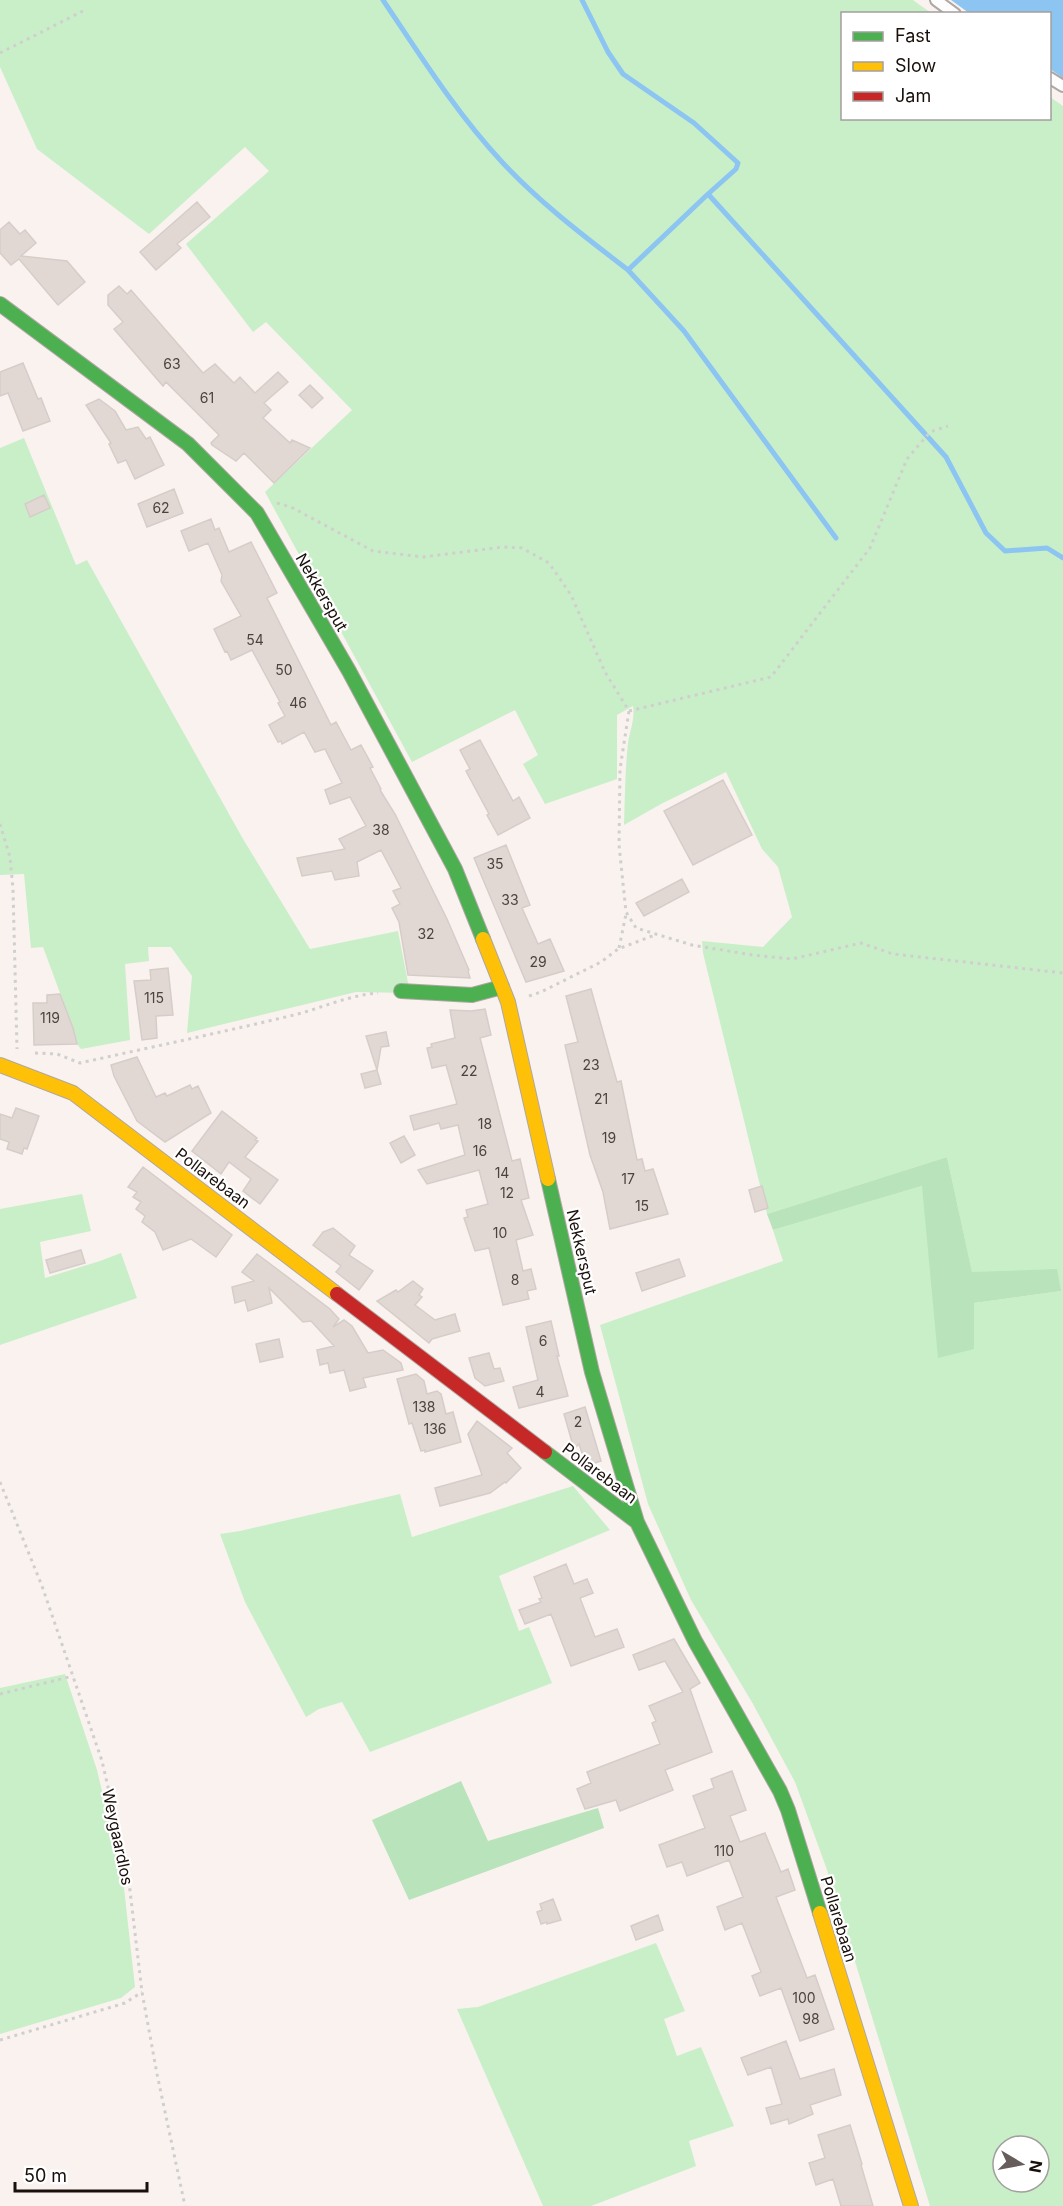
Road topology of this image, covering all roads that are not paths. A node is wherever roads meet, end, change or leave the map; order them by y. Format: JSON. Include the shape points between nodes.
{"nodes":[{"id":1,"x":936,"y":0,"type":"edge"},
{"id":2,"x":952,"y":12,"type":"edge"},
{"id":3,"x":0,"y":304,"type":"edge"},
{"id":4,"x":502,"y":987,"type":"junction"},
{"id":5,"x":401,"y":991,"type":"road end"},
{"id":6,"x":0,"y":1065,"type":"edge"},
{"id":7,"x":637,"y":1522,"type":"junction"},
{"id":8,"x":911,"y":2206,"type":"edge"}],
"edges":[{"from":1,"to":2,"type":"lane"},
{"from":3,"to":4,"type":"street","name":"Nekkersput","via":[[188,444],[257,513],[349,671],[455,869]]},
{"from":4,"to":5,"type":"street","via":[[472,995]]},
{"from":4,"to":7,"type":"street","name":"Nekkersput","via":[[592,1372]]},
{"from":6,"to":7,"type":"street","name":"Pollarebaan","via":[[73,1093]]},
{"from":7,"to":8,"type":"street","name":"Pollarebaan","via":[[695,1641],[788,1810]]}]}
